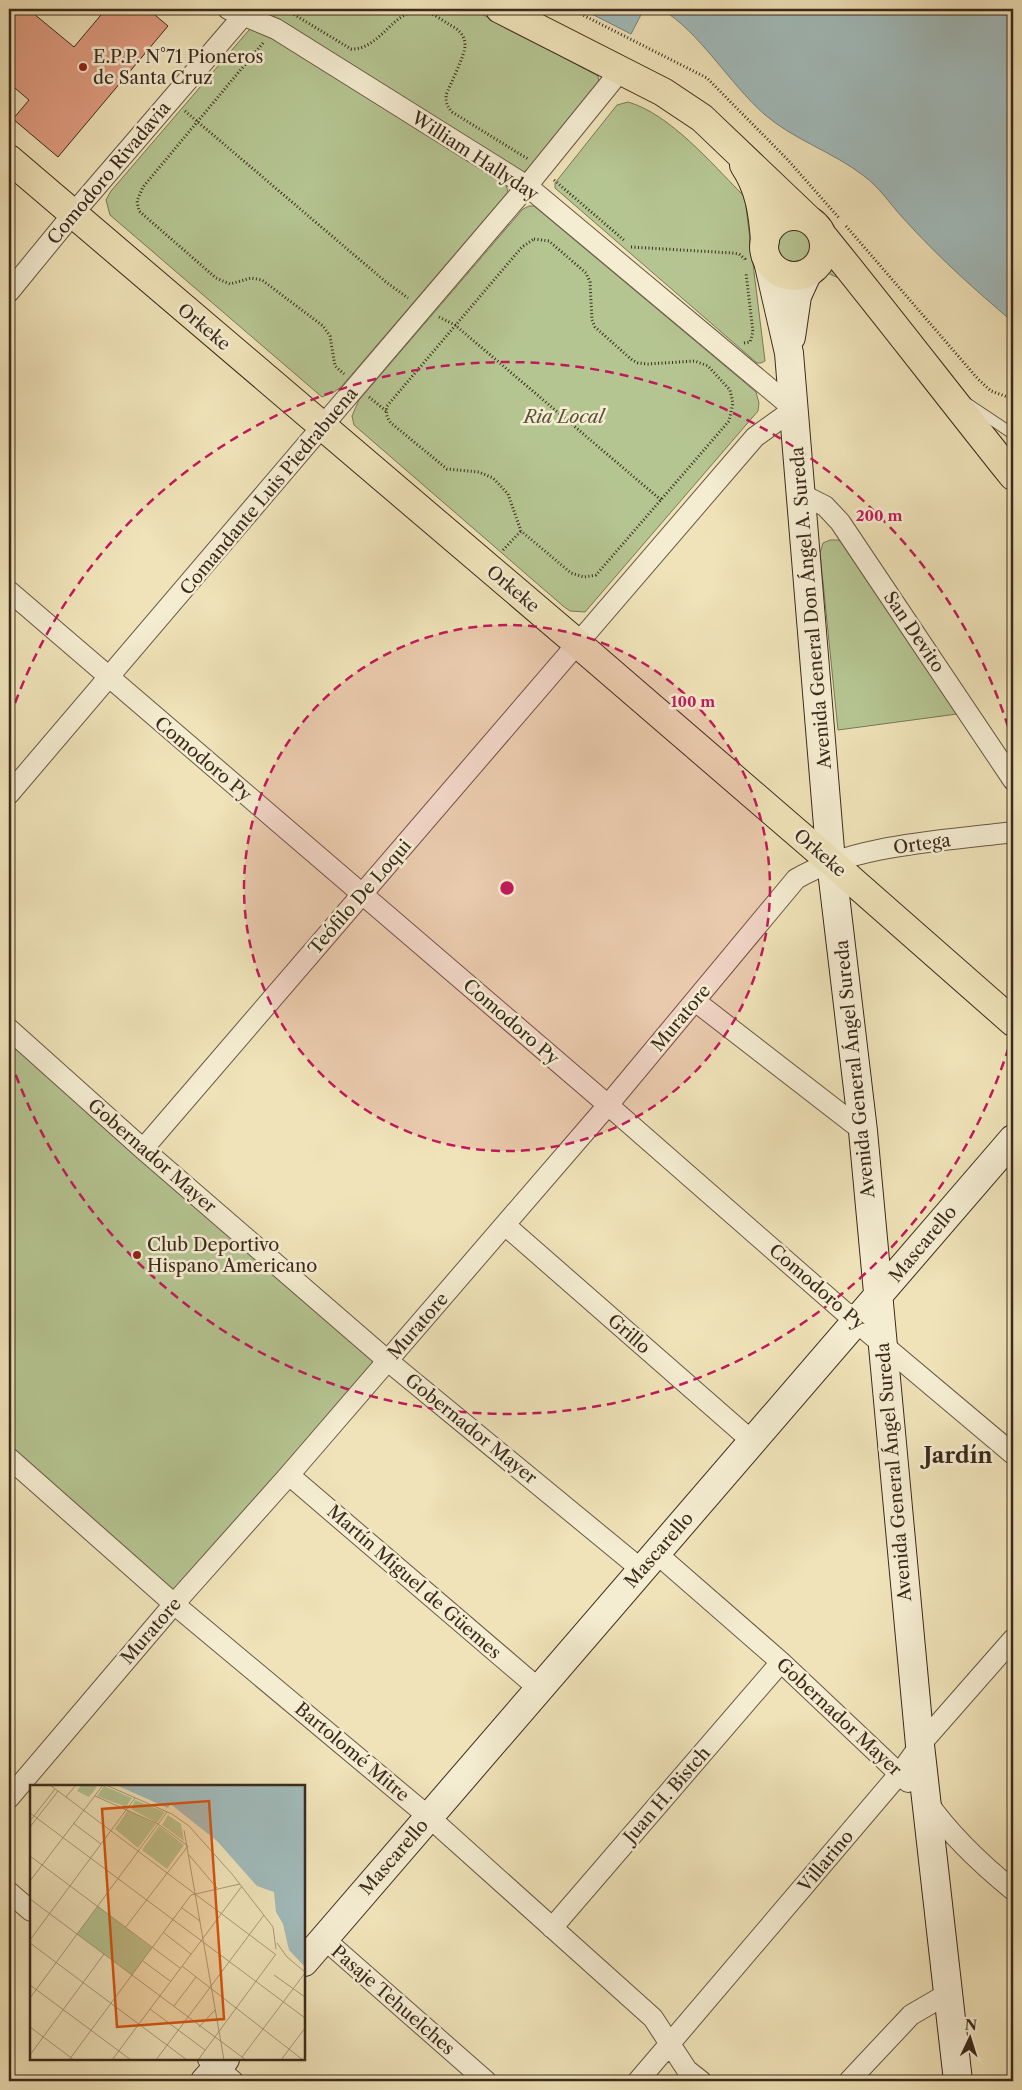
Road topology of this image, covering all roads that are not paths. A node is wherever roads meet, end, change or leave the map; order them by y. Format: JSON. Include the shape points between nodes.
{"nodes":[{"id":1,"x":500,"y":9,"type":"edge"},
{"id":2,"x":240,"y":11,"type":"edge"},
{"id":3,"x":621,"y":70,"type":"junction"},
{"id":4,"x":730,"y":143,"type":"junction"},
{"id":5,"x":9,"y":159,"type":"edge"},
{"id":6,"x":527,"y":186,"type":"junction"},
{"id":7,"x":72,"y":215,"type":"junction"},
{"id":8,"x":815,"y":227,"type":"junction"},
{"id":9,"x":767,"y":251,"type":"junction"},
{"id":10,"x":810,"y":272,"type":"junction"},
{"id":11,"x":9,"y":292,"type":"edge"},
{"id":12,"x":892,"y":320,"type":"junction"},
{"id":13,"x":789,"y":353,"type":"junction"},
{"id":14,"x":940,"y":384,"type":"junction"},
{"id":15,"x":794,"y":408,"type":"junction"},
{"id":16,"x":323,"y":428,"type":"junction"},
{"id":17,"x":1013,"y":434,"type":"edge"},
{"id":18,"x":1013,"y":476,"type":"edge"},
{"id":19,"x":802,"y":495,"type":"junction"},
{"id":20,"x":9,"y":591,"type":"edge"},
{"id":21,"x":577,"y":643,"type":"junction"},
{"id":22,"x":109,"y":679,"type":"junction"},
{"id":23,"x":1013,"y":780,"type":"edge"},
{"id":24,"x":9,"y":794,"type":"edge"},
{"id":25,"x":1013,"y":832,"type":"edge"},
{"id":26,"x":832,"y":862,"type":"junction"},
{"id":27,"x":362,"y":895,"type":"junction"},
{"id":28,"x":695,"y":1000,"type":"junction"},
{"id":29,"x":1013,"y":1022,"type":"edge"},
{"id":30,"x":9,"y":1029,"type":"edge"},
{"id":31,"x":608,"y":1105,"type":"junction"},
{"id":32,"x":863,"y":1131,"type":"junction"},
{"id":33,"x":1013,"y":1138,"type":"edge"},
{"id":34,"x":143,"y":1149,"type":"junction"},
{"id":35,"x":505,"y":1225,"type":"junction"},
{"id":36,"x":878,"y":1297,"type":"junction"},
{"id":37,"x":856,"y":1322,"type":"junction"},
{"id":38,"x":882,"y":1343,"type":"junction"},
{"id":39,"x":388,"y":1361,"type":"junction"},
{"id":40,"x":753,"y":1442,"type":"junction"},
{"id":41,"x":1013,"y":1454,"type":"edge"},
{"id":42,"x":9,"y":1458,"type":"edge"},
{"id":43,"x":289,"y":1476,"type":"junction"},
{"id":44,"x":649,"y":1561,"type":"junction"},
{"id":45,"x":174,"y":1604,"type":"junction"},
{"id":46,"x":1013,"y":1639,"type":"edge"},
{"id":47,"x":781,"y":1662,"type":"junction"},
{"id":48,"x":538,"y":1688,"type":"junction"},
{"id":49,"x":920,"y":1744,"type":"junction"},
{"id":50,"x":900,"y":1773,"type":"junction"},
{"id":51,"x":9,"y":1798,"type":"edge"},
{"id":52,"x":927,"y":1802,"type":"junction"},
{"id":53,"x":429,"y":1817,"type":"junction"},
{"id":54,"x":1013,"y":1890,"type":"edge"},
{"id":55,"x":9,"y":1892,"type":"edge"},
{"id":56,"x":30,"y":1910,"type":"edge"},
{"id":57,"x":552,"y":1928,"type":"junction"},
{"id":58,"x":323,"y":1938,"type":"junction"},
{"id":59,"x":305,"y":1961,"type":"edge"},
{"id":60,"x":947,"y":1994,"type":"junction"},
{"id":61,"x":670,"y":2044,"type":"junction"},
{"id":62,"x":486,"y":2081,"type":"edge"},
{"id":63,"x":638,"y":2081,"type":"edge"},
{"id":64,"x":701,"y":2081,"type":"edge"},
{"id":65,"x":849,"y":2081,"type":"edge"},
{"id":66,"x":958,"y":2081,"type":"edge"}],
"edges":[{"from":1,"to":3,"type":"main road"},
{"from":2,"to":6,"type":"street","name":"William Hallyday","via":[[276,29]]},
{"from":2,"to":7,"type":"street","name":"Comodoro Rivadavia","via":[[171,100]]},
{"from":3,"to":4,"type":"main road","via":[[702,118]]},
{"from":3,"to":6,"type":"street","name":"Comandante Luis Piedrabuena","via":[[538,166]]},
{"from":4,"to":8,"type":"main road"},
{"from":4,"to":9,"type":"main road","via":[[758,191]]},
{"from":5,"to":7,"type":"main road","name":"Orkeke"},
{"from":6,"to":15,"type":"street","name":"William Hallyday"},
{"from":6,"to":16,"type":"street","name":"Comandante Luis Piedrabuena"},
{"from":7,"to":11,"type":"street","name":"Comodoro Rivadavia"},
{"from":7,"to":16,"type":"main road","name":"Orkeke"},
{"from":8,"to":9,"type":"main road","via":[[790,217],[781,220],[768,232]]},
{"from":8,"to":10,"type":"main road","via":[[824,246],[823,256]]},
{"from":8,"to":12,"type":"main road"},
{"from":9,"to":10,"type":"main road","via":[[774,268],[789,276]]},
{"from":9,"to":13,"type":"main road","name":"Avenida General Don Ángel A. Sureda"},
{"from":10,"to":12,"type":"main road","via":[[838,278]]},
{"from":10,"to":13,"type":"main road","name":"Avenida General Don Ángel A. Sureda","via":[[797,296]]},
{"from":12,"to":14,"type":"main road"},
{"from":13,"to":15,"type":"main road","name":"Avenida General Don Ángel A. Sureda"},
{"from":14,"to":17,"type":"lane"},
{"from":14,"to":18,"type":"main road"},
{"from":15,"to":19,"type":"main road","name":"Avenida General Don Ángel A. Sureda"},
{"from":15,"to":21,"type":"street","name":"Teófilo De Loqui","via":[[756,437]]},
{"from":16,"to":21,"type":"main road","name":"Orkeke"},
{"from":16,"to":22,"type":"street","name":"Comandante Luis Piedrabuena"},
{"from":19,"to":23,"type":"street","name":"San Devito","via":[[825,506],[840,522]]},
{"from":19,"to":26,"type":"main road","name":"Avenida General Don Ángel A. Sureda"},
{"from":20,"to":22,"type":"street","name":"Comodoro Py"},
{"from":21,"to":26,"type":"main road","name":"Orkeke"},
{"from":21,"to":27,"type":"street","name":"Teófilo De Loqui"},
{"from":22,"to":24,"type":"street","name":"Comandante Luis Piedrabuena"},
{"from":22,"to":27,"type":"street","name":"Comodoro Py"},
{"from":25,"to":26,"type":"street","name":"Ortega","via":[[881,850]]},
{"from":26,"to":28,"type":"street","name":"Muratore","via":[[796,879]]},
{"from":26,"to":29,"type":"main road","name":"Orkeke"},
{"from":26,"to":32,"type":"main road","name":"Avenida General Ángel Sureda"},
{"from":27,"to":31,"type":"street","name":"Comodoro Py"},
{"from":27,"to":34,"type":"street","name":"Teófilo De Loqui"},
{"from":28,"to":31,"type":"street","name":"Muratore"},
{"from":28,"to":32,"type":"street"},
{"from":30,"to":34,"type":"street","name":"Gobernador Mayer"},
{"from":31,"to":35,"type":"street","name":"Muratore"},
{"from":31,"to":37,"type":"street","name":"Comodoro Py"},
{"from":32,"to":36,"type":"main road","name":"Avenida General Ángel Sureda"},
{"from":33,"to":36,"type":"main road","name":"Mascarello"},
{"from":34,"to":39,"type":"street","name":"Gobernador Mayer"},
{"from":35,"to":39,"type":"street","name":"Muratore"},
{"from":35,"to":40,"type":"street","name":"Grillo"},
{"from":36,"to":37,"type":"main road","name":"Mascarello"},
{"from":36,"to":38,"type":"main road","name":"Avenida General Ángel Sureda"},
{"from":37,"to":38,"type":"street","name":"Comodoro Py"},
{"from":37,"to":40,"type":"main road","name":"Mascarello"},
{"from":38,"to":41,"type":"street","name":"Comodoro Py"},
{"from":38,"to":49,"type":"main road","name":"Avenida General Ángel Sureda"},
{"from":39,"to":43,"type":"street","name":"Muratore"},
{"from":39,"to":44,"type":"street","name":"Gobernador Mayer"},
{"from":40,"to":44,"type":"main road","name":"Mascarello"},
{"from":42,"to":45,"type":"street","name":"Bartolomé Mitre"},
{"from":43,"to":45,"type":"street","name":"Muratore"},
{"from":43,"to":48,"type":"street","name":"Martín Miguel de Güemes"},
{"from":44,"to":47,"type":"street","name":"Gobernador Mayer"},
{"from":44,"to":48,"type":"main road","name":"Mascarello"},
{"from":45,"to":51,"type":"street","name":"Muratore"},
{"from":45,"to":53,"type":"street","name":"Bartolomé Mitre"},
{"from":46,"to":49,"type":"street","name":"Villarino"},
{"from":47,"to":50,"type":"street","name":"Gobernador Mayer"},
{"from":47,"to":57,"type":"street","name":"Juan H. Bistch"},
{"from":48,"to":53,"type":"main road","name":"Mascarello"},
{"from":49,"to":50,"type":"street","name":"Villarino"},
{"from":49,"to":52,"type":"main road","name":"Avenida General Ángel Sureda"},
{"from":50,"to":52,"type":"street","name":"Gobernador Mayer"},
{"from":50,"to":61,"type":"street","name":"Villarino"},
{"from":52,"to":54,"type":"street","name":"Gobernador Mayer","via":[[974,1857]]},
{"from":52,"to":60,"type":"main road","name":"Avenida General Ángel Sureda"},
{"from":53,"to":57,"type":"street","name":"Bartolomé Mitre"},
{"from":53,"to":58,"type":"main road","name":"Mascarello"},
{"from":55,"to":56,"type":"street"},
{"from":57,"to":61,"type":"street","name":"Bartolomé Mitre","via":[[653,2018]]},
{"from":58,"to":59,"type":"main road","name":"Mascarello"},
{"from":58,"to":62,"type":"street","name":"Pasaje Tehuelches"},
{"from":60,"to":65,"type":"street","via":[[911,2015]]},
{"from":60,"to":66,"type":"main road","name":"Avenida General Ángel Sureda"},
{"from":61,"to":63,"type":"street","name":"Villarino"},
{"from":61,"to":64,"type":"street","name":"Bartolomé Mitre","via":[[688,2070]]}]}
